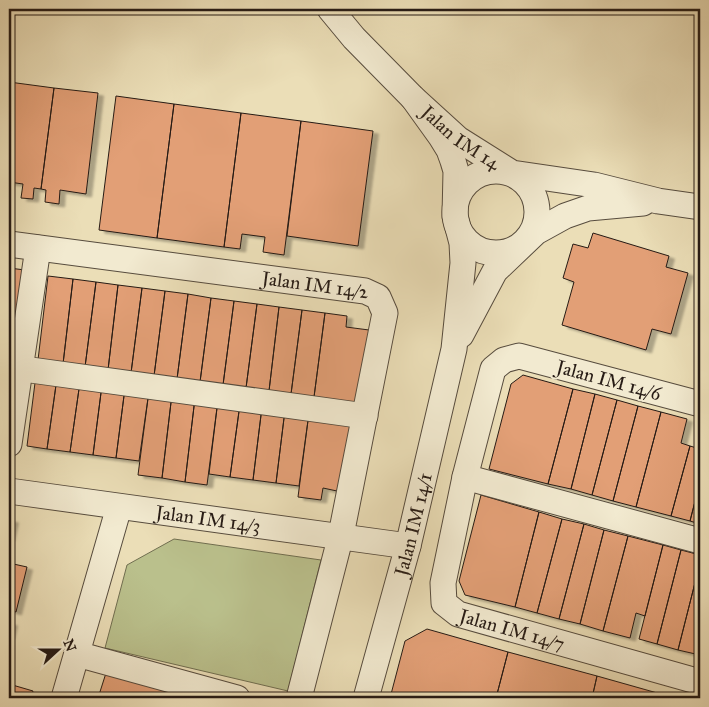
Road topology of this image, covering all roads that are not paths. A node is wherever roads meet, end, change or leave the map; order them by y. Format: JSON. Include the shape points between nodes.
{"nodes":[{"id":1,"x":330,"y":9,"type":"edge"},
{"id":2,"x":413,"y":98,"type":"junction"},
{"id":3,"x":512,"y":174,"type":"junction"},
{"id":4,"x":658,"y":201,"type":"junction"},
{"id":5,"x":700,"y":207,"type":"edge"},
{"id":6,"x":455,"y":216,"type":"junction"},
{"id":7,"x":526,"y":240,"type":"junction"},
{"id":8,"x":9,"y":244,"type":"edge"},
{"id":9,"x":38,"y":248,"type":"junction"},
{"id":10,"x":454,"y":349,"type":"junction"},
{"id":11,"x":519,"y":356,"type":"joint"},
{"id":12,"x":14,"y":368,"type":"edge"},
{"id":13,"x":700,"y":404,"type":"edge"},
{"id":14,"x":365,"y":416,"type":"junction"},
{"id":15,"x":9,"y":444,"type":"edge"},
{"id":16,"x":465,"y":478,"type":"junction"},
{"id":17,"x":9,"y":492,"type":"edge"},
{"id":18,"x":119,"y":508,"type":"junction"},
{"id":19,"x":341,"y":535,"type":"junction"},
{"id":20,"x":700,"y":541,"type":"edge"},
{"id":21,"x":408,"y":546,"type":"junction"},
{"id":22,"x":77,"y":654,"type":"junction"},
{"id":23,"x":700,"y":682,"type":"edge"},
{"id":24,"x":189,"y":692,"type":"edge"},
{"id":25,"x":64,"y":698,"type":"edge"},
{"id":26,"x":237,"y":698,"type":"edge"},
{"id":27,"x":299,"y":698,"type":"edge"},
{"id":28,"x":366,"y":698,"type":"edge"}],
"edges":[{"from":1,"to":2,"type":"street","name":"Jalan IM 14"},
{"from":2,"to":3,"type":"street","name":"Jalan IM 14","via":[[458,138]]},
{"from":2,"to":6,"type":"street","name":"Jalan IM 14","via":[[441,137],[453,161],[456,172]]},
{"from":3,"to":4,"type":"street","via":[[594,185]]},
{"from":3,"to":6,"type":"street","via":[[498,170],[484,172],[472,179],[456,202]]},
{"from":3,"to":7,"type":"street","via":[[532,190],[537,203],[534,229]]},
{"from":4,"to":5,"type":"street"},
{"from":4,"to":7,"type":"street","via":[[582,210],[549,224]]},
{"from":6,"to":7,"type":"street","via":[[467,241],[478,249],[504,252]]},
{"from":6,"to":10,"type":"street","via":[[463,263]]},
{"from":7,"to":10,"type":"street","via":[[492,276]]},
{"from":8,"to":9,"type":"street","name":"Jalan IM 14/2"},
{"from":9,"to":12,"type":"street"},
{"from":9,"to":14,"type":"street","name":"Jalan IM 14/2","via":[[365,291],[378,297],[385,313]]},
{"from":10,"to":21,"type":"street","name":"Jalan IM 14/1"},
{"from":11,"to":13,"type":"street","name":"Jalan IM 14/6"},
{"from":11,"to":16,"type":"street","name":"Jalan IM 14/7","via":[[504,360],[493,369]]},
{"from":12,"to":14,"type":"street"},
{"from":12,"to":15,"type":"street"},
{"from":14,"to":19,"type":"street","name":"Jalan IM 14/2"},
{"from":16,"to":20,"type":"street"},
{"from":16,"to":23,"type":"street","name":"Jalan IM 14/7","via":[[443,583],[444,603],[458,614]]},
{"from":17,"to":18,"type":"street","name":"Jalan IM 14/3"},
{"from":18,"to":19,"type":"street","name":"Jalan IM 14/3"},
{"from":18,"to":22,"type":"street"},
{"from":19,"to":21,"type":"street","name":"Jalan IM 14/3"},
{"from":19,"to":27,"type":"street"},
{"from":21,"to":28,"type":"street","name":"Jalan IM 14/1"},
{"from":22,"to":24,"type":"street"},
{"from":22,"to":25,"type":"street"},
{"from":24,"to":26,"type":"street"}]}
